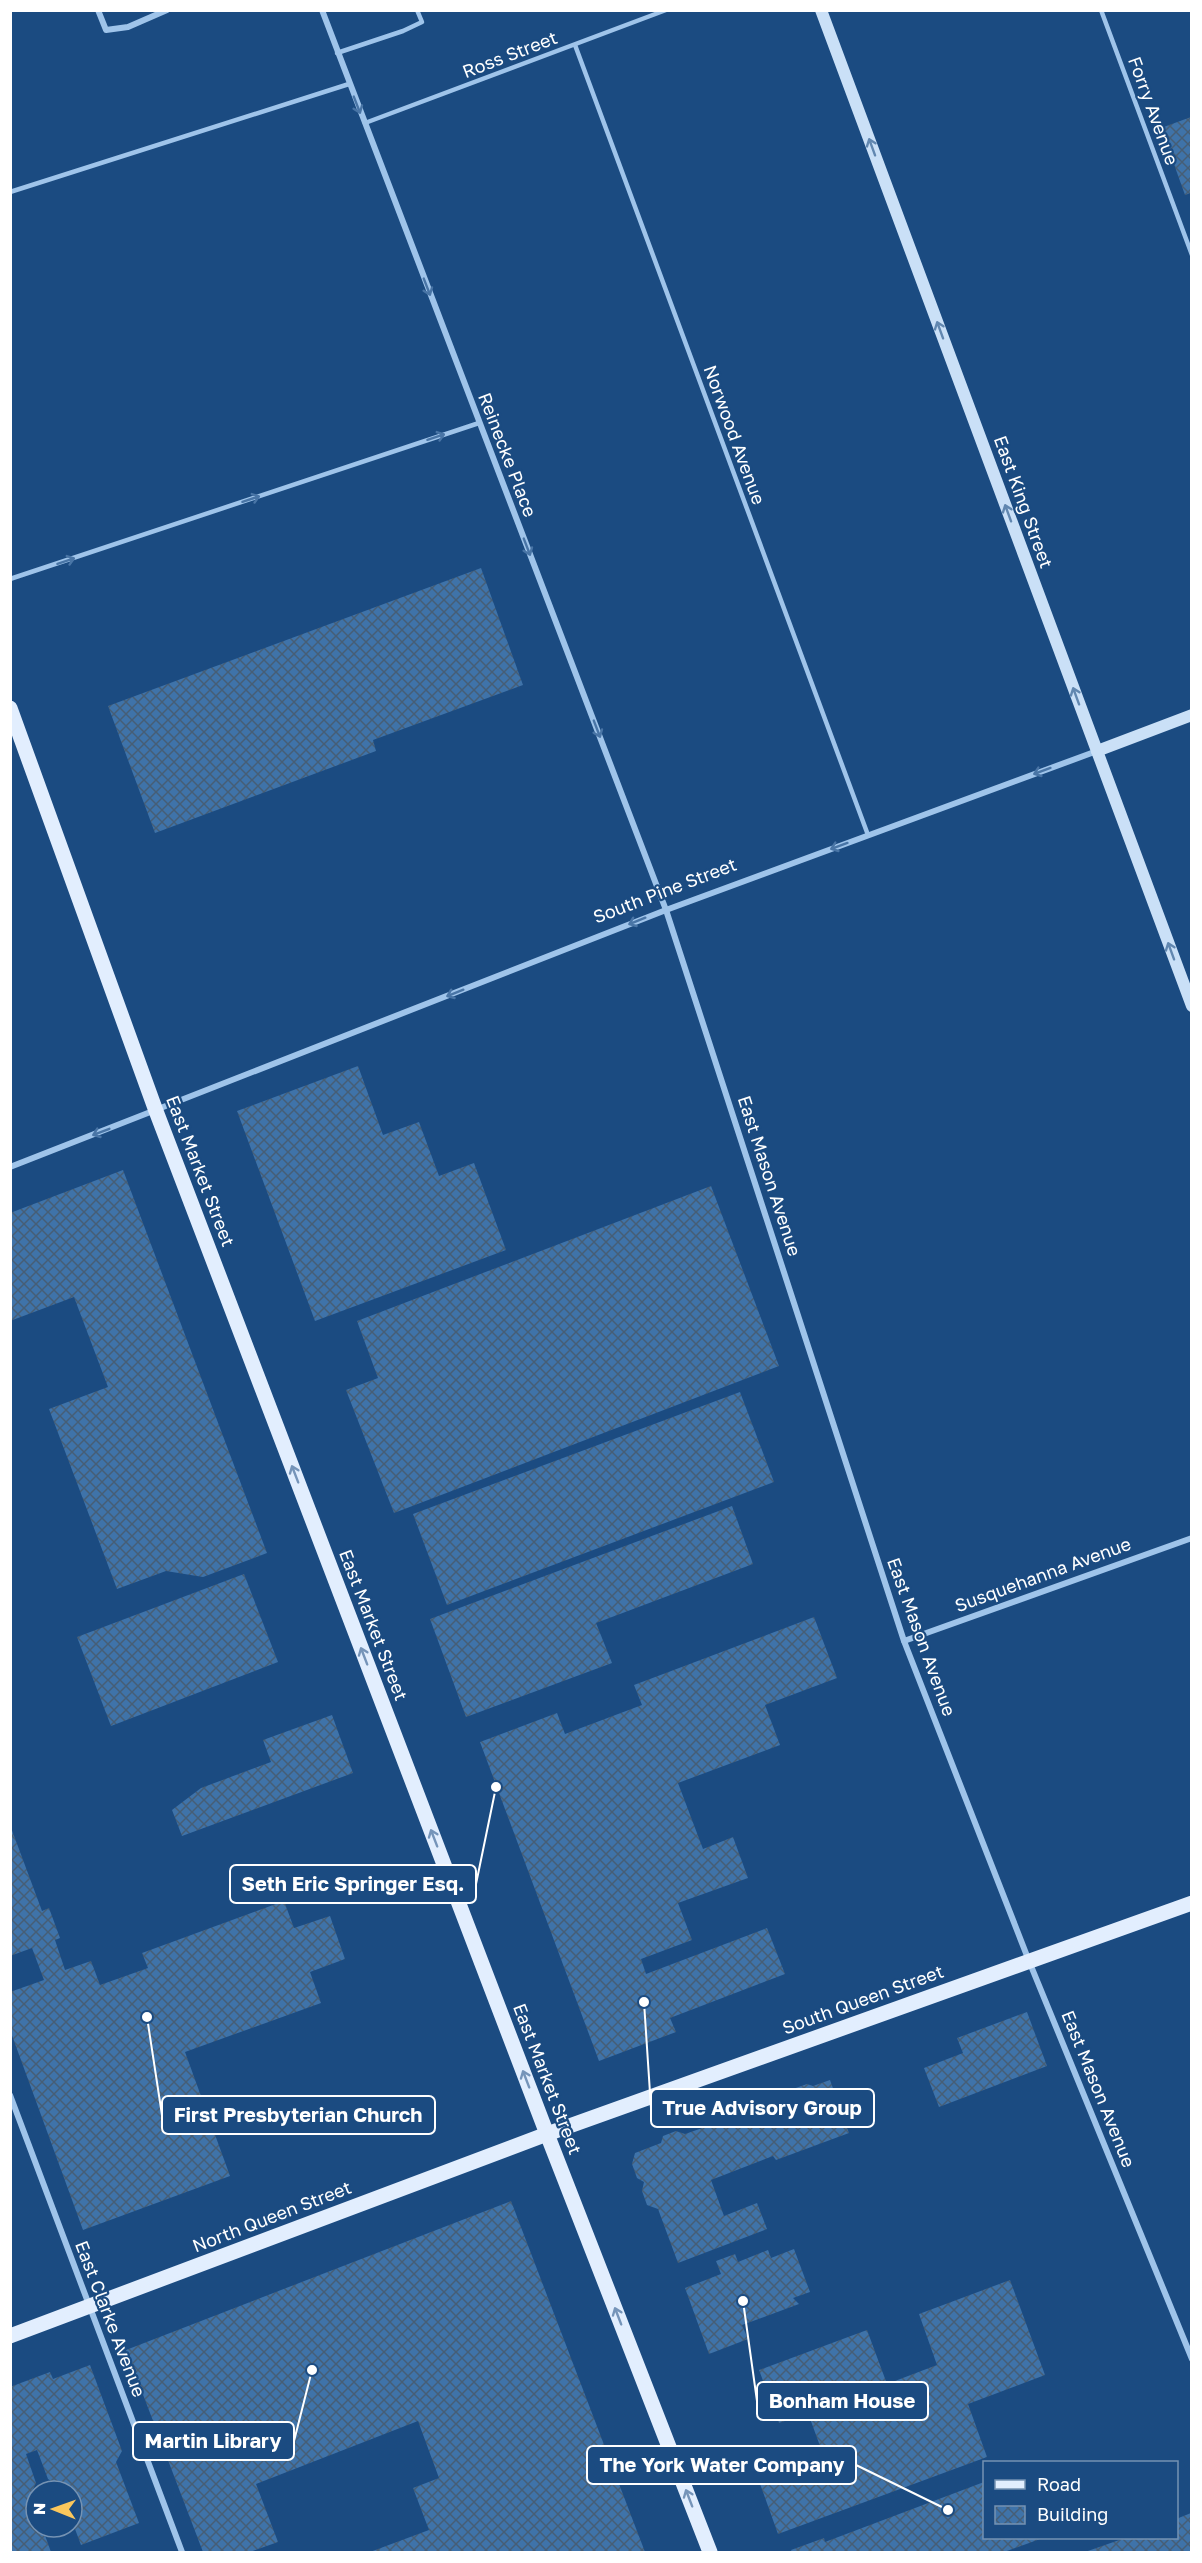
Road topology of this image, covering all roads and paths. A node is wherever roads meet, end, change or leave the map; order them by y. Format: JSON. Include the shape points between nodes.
{"nodes":[{"id":1,"x":98,"y":10,"type":"edge"},
{"id":2,"x":167,"y":10,"type":"edge"},
{"id":3,"x":322,"y":10,"type":"edge"},
{"id":4,"x":417,"y":10,"type":"edge"},
{"id":5,"x":666,"y":10,"type":"edge"},
{"id":6,"x":821,"y":10,"type":"edge"},
{"id":7,"x":1101,"y":10,"type":"edge"},
{"id":8,"x":575,"y":45,"type":"junction"},
{"id":9,"x":338,"y":52,"type":"junction"},
{"id":10,"x":349,"y":84,"type":"junction"},
{"id":11,"x":364,"y":124,"type":"junction"},
{"id":12,"x":10,"y":192,"type":"edge"},
{"id":13,"x":1191,"y":255,"type":"edge"},
{"id":14,"x":479,"y":423,"type":"junction"},
{"id":15,"x":10,"y":579,"type":"edge"},
{"id":16,"x":10,"y":708,"type":"edge"},
{"id":17,"x":1191,"y":716,"type":"edge"},
{"id":18,"x":1096,"y":750,"type":"junction"},
{"id":19,"x":868,"y":835,"type":"junction"},
{"id":20,"x":666,"y":910,"type":"junction"},
{"id":21,"x":1191,"y":1005,"type":"edge"},
{"id":22,"x":156,"y":1111,"type":"junction"},
{"id":23,"x":10,"y":1167,"type":"edge"},
{"id":24,"x":1191,"y":1538,"type":"edge"},
{"id":25,"x":904,"y":1641,"type":"junction"},
{"id":26,"x":1191,"y":1903,"type":"edge"},
{"id":27,"x":1029,"y":1961,"type":"junction"},
{"id":28,"x":10,"y":2095,"type":"edge"},
{"id":29,"x":547,"y":2134,"type":"junction"},
{"id":30,"x":89,"y":2308,"type":"junction"},
{"id":31,"x":10,"y":2336,"type":"edge"},
{"id":32,"x":1191,"y":2359,"type":"edge"},
{"id":33,"x":182,"y":2553,"type":"edge"},
{"id":34,"x":710,"y":2553,"type":"edge"}],
"edges":[{"from":1,"to":2,"type":"street","via":[[106,30],[128,27]]},
{"from":3,"to":9,"type":"street","name":"Reinecke Place"},
{"from":4,"to":9,"type":"lane","via":[[422,22]]},
{"from":5,"to":8,"type":"lane","name":"Ross Street"},
{"from":18,"to":6,"type":"street","name":"East King Street","one_way":true},
{"from":7,"to":13,"type":"lane","name":"Forry Avenue"},
{"from":8,"to":11,"type":"lane","name":"Ross Street"},
{"from":8,"to":19,"type":"lane","name":"Norwood Avenue"},
{"from":9,"to":10,"type":"street","name":"Reinecke Place"},
{"from":10,"to":11,"type":"street","name":"Reinecke Place","one_way":true},
{"from":10,"to":12,"type":"lane"},
{"from":11,"to":14,"type":"street","name":"Reinecke Place","one_way":true},
{"from":15,"to":14,"type":"lane","one_way":true},
{"from":14,"to":20,"type":"street","name":"Reinecke Place","one_way":true},
{"from":16,"to":22,"type":"main road","name":"East Market Street"},
{"from":17,"to":18,"type":"street","name":"South Pine Street"},
{"from":18,"to":19,"type":"street","name":"South Pine Street","one_way":true},
{"from":21,"to":18,"type":"street","name":"East King Street","one_way":true},
{"from":19,"to":20,"type":"street","name":"South Pine Street","one_way":true},
{"from":20,"to":22,"type":"street","name":"South Pine Street","one_way":true},
{"from":20,"to":25,"type":"street","name":"East Mason Avenue"},
{"from":22,"to":23,"type":"street","name":"South Pine Street","one_way":true},
{"from":29,"to":22,"type":"main road","name":"East Market Street","one_way":true},
{"from":24,"to":25,"type":"street","name":"Susquehanna Avenue"},
{"from":25,"to":27,"type":"street","name":"East Mason Avenue"},
{"from":26,"to":27,"type":"main road","name":"South Queen Street"},
{"from":27,"to":29,"type":"main road","name":"South Queen Street"},
{"from":27,"to":32,"type":"street","name":"East Mason Avenue"},
{"from":28,"to":30,"type":"street","name":"East Clarke Avenue"},
{"from":29,"to":30,"type":"main road","name":"North Queen Street"},
{"from":34,"to":29,"type":"main road","name":"East Market Street","one_way":true},
{"from":30,"to":31,"type":"main road","name":"North Queen Street"},
{"from":30,"to":33,"type":"street","name":"East Clarke Avenue"}]}
